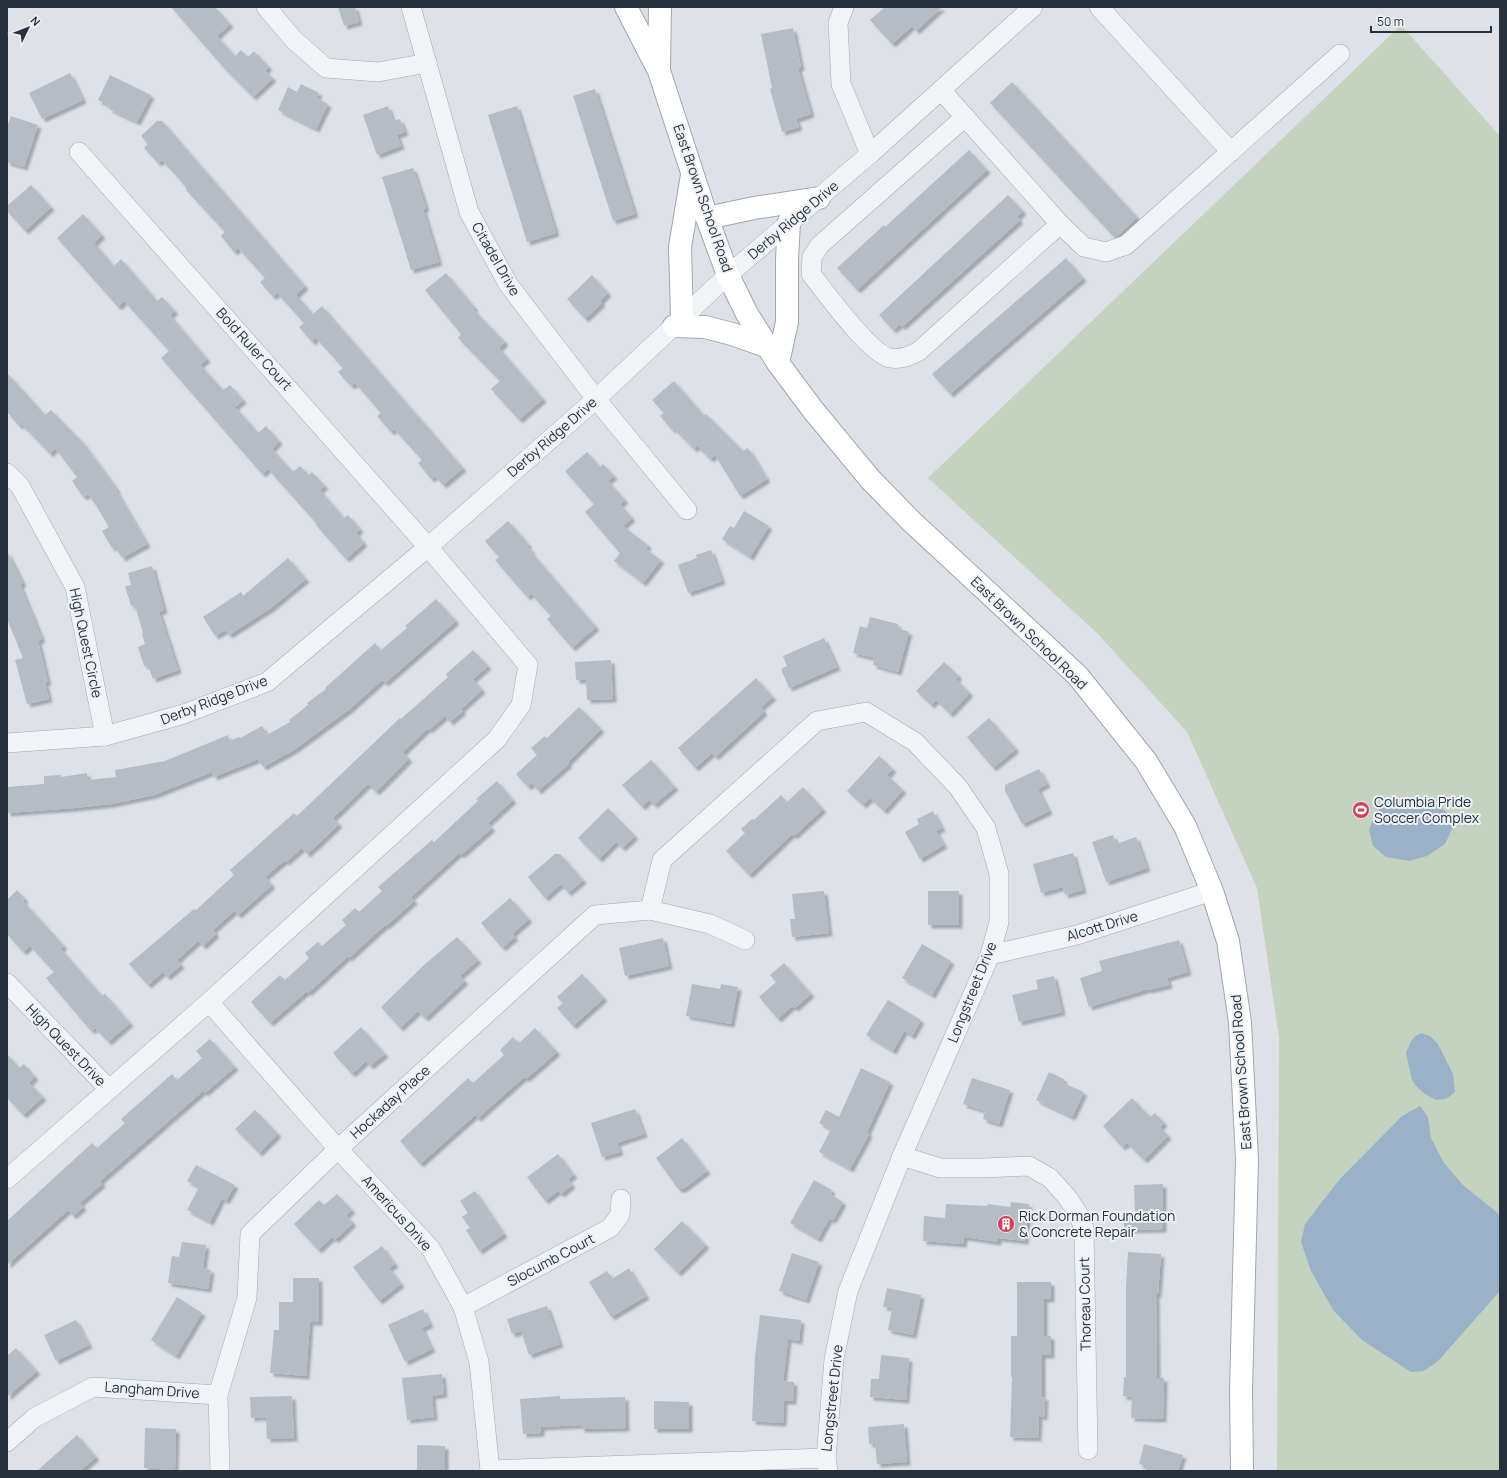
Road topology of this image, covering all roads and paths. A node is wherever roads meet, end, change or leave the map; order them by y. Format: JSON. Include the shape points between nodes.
{"nodes":[{"id":1,"x":266,"y":7,"type":"edge"},
{"id":2,"x":411,"y":7,"type":"edge"},
{"id":3,"x":626,"y":7,"type":"edge"},
{"id":4,"x":660,"y":7,"type":"edge"},
{"id":5,"x":844,"y":7,"type":"edge"},
{"id":6,"x":1033,"y":7,"type":"edge"},
{"id":7,"x":1099,"y":7,"type":"edge"},
{"id":8,"x":1340,"y":54,"type":"dead end"},
{"id":9,"x":427,"y":63,"type":"junction"},
{"id":10,"x":659,"y":71,"type":"junction"},
{"id":11,"x":941,"y":90,"type":"junction"},
{"id":12,"x":965,"y":117,"type":"junction"},
{"id":13,"x":79,"y":152,"type":"dead end"},
{"id":14,"x":1231,"y":152,"type":"junction"},
{"id":15,"x":870,"y":154,"type":"junction"},
{"id":16,"x":693,"y":172,"type":"junction"},
{"id":17,"x":819,"y":198,"type":"junction"},
{"id":18,"x":707,"y":218,"type":"junction"},
{"id":19,"x":789,"y":222,"type":"junction"},
{"id":20,"x":1060,"y":224,"type":"junction"},
{"id":21,"x":728,"y":275,"type":"junction"},
{"id":22,"x":678,"y":322,"type":"junction"},
{"id":23,"x":773,"y":355,"type":"junction"},
{"id":24,"x":596,"y":399,"type":"junction"},
{"id":25,"x":7,"y":474,"type":"edge"},
{"id":26,"x":687,"y":510,"type":"dead end"},
{"id":27,"x":428,"y":547,"type":"junction"},
{"id":28,"x":105,"y":736,"type":"junction"},
{"id":29,"x":7,"y":743,"type":"edge"},
{"id":30,"x":1212,"y":891,"type":"junction"},
{"id":31,"x":650,"y":910,"type":"junction"},
{"id":32,"x":745,"y":940,"type":"dead end"},
{"id":33,"x":990,"y":955,"type":"junction"},
{"id":34,"x":7,"y":983,"type":"edge"},
{"id":35,"x":209,"y":1002,"type":"junction"},
{"id":36,"x":109,"y":1089,"type":"junction"},
{"id":37,"x":338,"y":1149,"type":"junction"},
{"id":38,"x":902,"y":1156,"type":"junction"},
{"id":39,"x":7,"y":1179,"type":"edge"},
{"id":40,"x":621,"y":1199,"type":"dead end"},
{"id":41,"x":463,"y":1307,"type":"junction"},
{"id":42,"x":218,"y":1395,"type":"junction"},
{"id":43,"x":7,"y":1442,"type":"edge"},
{"id":44,"x":1088,"y":1450,"type":"dead end"},
{"id":45,"x":827,"y":1464,"type":"edge"},
{"id":46,"x":220,"y":1471,"type":"edge"},
{"id":47,"x":490,"y":1471,"type":"edge"},
{"id":48,"x":1242,"y":1471,"type":"edge"}],
"edges":[{"from":1,"to":9,"type":"street","via":[[294,40],[326,68],[378,72]]},
{"from":2,"to":9,"type":"street","name":"Citadel Drive"},
{"from":3,"to":10,"type":"main road","name":"East Brown School Road"},
{"from":4,"to":10,"type":"main road","name":"East Brown School Road"},
{"from":5,"to":15,"type":"street","via":[[838,23],[841,84]]},
{"from":6,"to":11,"type":"street","name":"Derby Ridge Drive"},
{"from":7,"to":14,"type":"street"},
{"from":8,"to":14,"type":"street"},
{"from":9,"to":24,"type":"street","name":"Citadel Drive","via":[[469,212],[508,284]]},
{"from":10,"to":16,"type":"main road","name":"East Brown School Road"},
{"from":11,"to":12,"type":"street"},
{"from":11,"to":15,"type":"street","name":"Derby Ridge Drive"},
{"from":12,"to":20,"type":"street"},
{"from":12,"to":20,"type":"street","via":[[820,245],[812,257],[811,274],[850,323],[872,347],[888,358],[911,356]]},
{"from":13,"to":27,"type":"street","name":"Bold Ruler Court"},
{"from":14,"to":20,"type":"street","via":[[1126,245],[1106,252],[1084,246]]},
{"from":15,"to":17,"type":"street","name":"Derby Ridge Drive"},
{"from":16,"to":18,"type":"main road","name":"East Brown School Road"},
{"from":16,"to":22,"type":"main road","via":[[680,246]]},
{"from":17,"to":18,"type":"main road"},
{"from":17,"to":19,"type":"street","name":"Derby Ridge Drive"},
{"from":18,"to":21,"type":"main road","name":"East Brown School Road"},
{"from":19,"to":21,"type":"street","name":"Derby Ridge Drive"},
{"from":19,"to":23,"type":"main road","via":[[787,322]]},
{"from":21,"to":22,"type":"street","name":"Derby Ridge Drive"},
{"from":21,"to":23,"type":"main road","name":"East Brown School Road","via":[[747,314]]},
{"from":22,"to":23,"type":"main road","via":[[732,334]]},
{"from":22,"to":24,"type":"street","name":"Derby Ridge Drive"},
{"from":23,"to":30,"type":"main road","name":"East Brown School Road","via":[[813,410],[875,484],[911,521],[1078,676],[1146,761],[1184,826]]},
{"from":24,"to":26,"type":"street","name":"Citadel Drive"},
{"from":24,"to":27,"type":"street","name":"Derby Ridge Drive"},
{"from":25,"to":28,"type":"street","name":"High Quest Circle","via":[[20,486],[75,587]]},
{"from":27,"to":28,"type":"street","name":"Derby Ridge Drive","via":[[267,682],[184,714]]},
{"from":27,"to":35,"type":"street","name":"Bold Ruler Court","via":[[528,665],[521,705],[497,739]]},
{"from":28,"to":29,"type":"street","name":"Derby Ridge Drive"},
{"from":30,"to":33,"type":"street","name":"Alcott Drive","via":[[1077,935]]},
{"from":30,"to":48,"type":"main road","name":"East Brown School Road","via":[[1228,942],[1241,1030],[1247,1159],[1241,1390]]},
{"from":31,"to":32,"type":"street","name":"Hockaday Place","via":[[710,924]]},
{"from":31,"to":33,"type":"street","name":"Longstreet Drive","via":[[662,860],[817,721],[866,712],[915,742],[958,787],[986,828],[999,874],[999,922]]},
{"from":31,"to":37,"type":"street","name":"Hockaday Place","via":[[596,915]]},
{"from":33,"to":38,"type":"street","name":"Longstreet Drive"},
{"from":34,"to":36,"type":"street","name":"High Quest Drive"},
{"from":35,"to":36,"type":"street"},
{"from":35,"to":37,"type":"street","name":"Americus Drive"},
{"from":36,"to":39,"type":"street"},
{"from":37,"to":41,"type":"street","name":"Americus Drive","via":[[431,1248]]},
{"from":37,"to":42,"type":"street","name":"Hockaday Place","via":[[250,1234],[246,1298]]},
{"from":38,"to":44,"type":"street","name":"Thoreau Court","via":[[940,1168],[1028,1166],[1050,1178],[1077,1212],[1084,1228]]},
{"from":38,"to":45,"type":"street","name":"Longstreet Drive","via":[[848,1291],[834,1359]]},
{"from":40,"to":41,"type":"street","name":"Slocumb Court","via":[[620,1215],[610,1228]]},
{"from":41,"to":47,"type":"street","name":"Americus Drive","via":[[479,1362]]},
{"from":42,"to":43,"type":"street","name":"Langham Drive","via":[[93,1387],[34,1418]]},
{"from":42,"to":46,"type":"street","name":"Hockaday Place"},
{"from":45,"to":47,"type":"street"}]}
